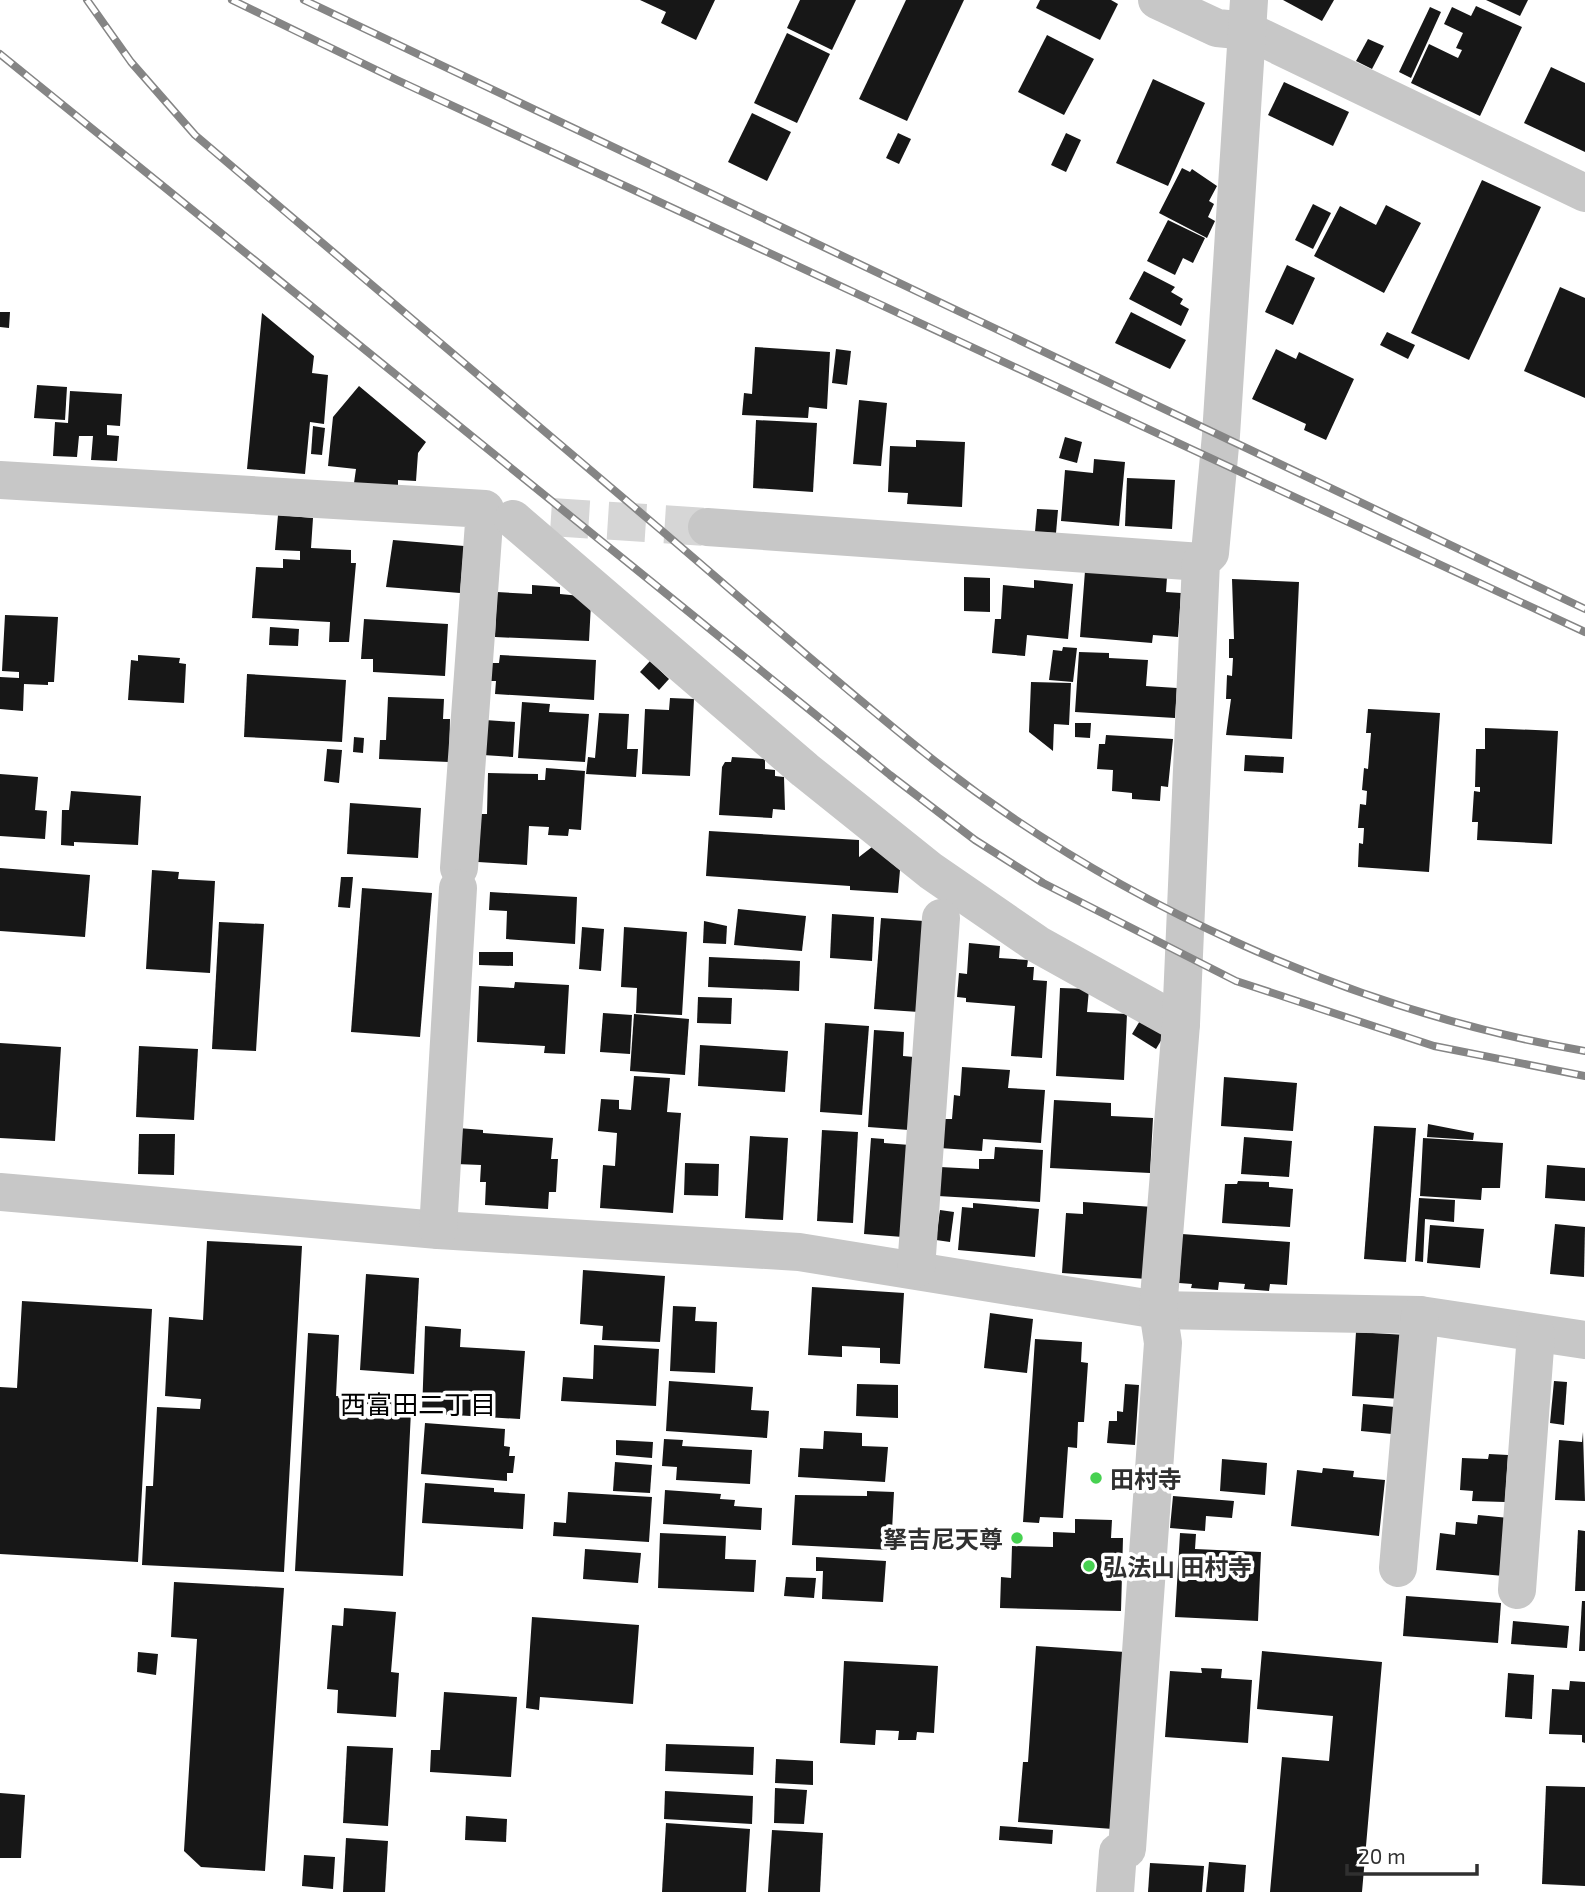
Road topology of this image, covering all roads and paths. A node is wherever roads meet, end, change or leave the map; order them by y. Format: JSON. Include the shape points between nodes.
{"nodes":[{"id":1,"x":1157,"y":0,"type":"edge"},
{"id":2,"x":1249,"y":16,"type":"edge"},
{"id":3,"x":1585,"y":193,"type":"edge"},
{"id":4,"x":0,"y":480,"type":"edge"},
{"id":5,"x":499,"y":514,"type":"junction"},
{"id":6,"x":551,"y":517,"type":"tunnel mouth"},
{"id":7,"x":707,"y":527,"type":"tunnel mouth"},
{"id":8,"x":1201,"y":562,"type":"junction"},
{"id":9,"x":941,"y":918,"type":"dead end"},
{"id":10,"x":1181,"y":1024,"type":"junction"},
{"id":11,"x":0,"y":1192,"type":"edge"},
{"id":12,"x":438,"y":1230,"type":"junction"},
{"id":13,"x":916,"y":1269,"type":"junction"},
{"id":14,"x":1158,"y":1310,"type":"junction"},
{"id":15,"x":1420,"y":1315,"type":"junction"},
{"id":16,"x":1536,"y":1334,"type":"junction"},
{"id":17,"x":1585,"y":1340,"type":"edge"},
{"id":18,"x":1398,"y":1568,"type":"dead end"},
{"id":19,"x":1517,"y":1590,"type":"dead end"},
{"id":20,"x":1115,"y":1892,"type":"edge"}],
"edges":[{"from":1,"to":2,"type":"street","via":[[1217,28]]},
{"from":2,"to":3,"type":"street"},
{"from":2,"to":8,"type":"street","via":[[1219,459],[1210,553]]},
{"from":4,"to":5,"type":"street"},
{"from":5,"to":6,"type":"street"},
{"from":5,"to":10,"type":"street","via":[[931,871],[1037,944]]},
{"from":5,"to":12,"type":"street","via":[[459,878]]},
{"from":7,"to":8,"type":"street"},
{"from":8,"to":10,"type":"street"},
{"from":9,"to":13,"type":"street"},
{"from":10,"to":14,"type":"street"},
{"from":11,"to":12,"type":"street"},
{"from":12,"to":13,"type":"street","via":[[799,1252]]},
{"from":13,"to":14,"type":"street"},
{"from":14,"to":15,"type":"street"},
{"from":14,"to":20,"type":"street","via":[[1163,1343],[1128,1849],[1118,1852]]},
{"from":15,"to":16,"type":"street"},
{"from":15,"to":18,"type":"street"},
{"from":16,"to":17,"type":"street"},
{"from":16,"to":19,"type":"street"}]}
